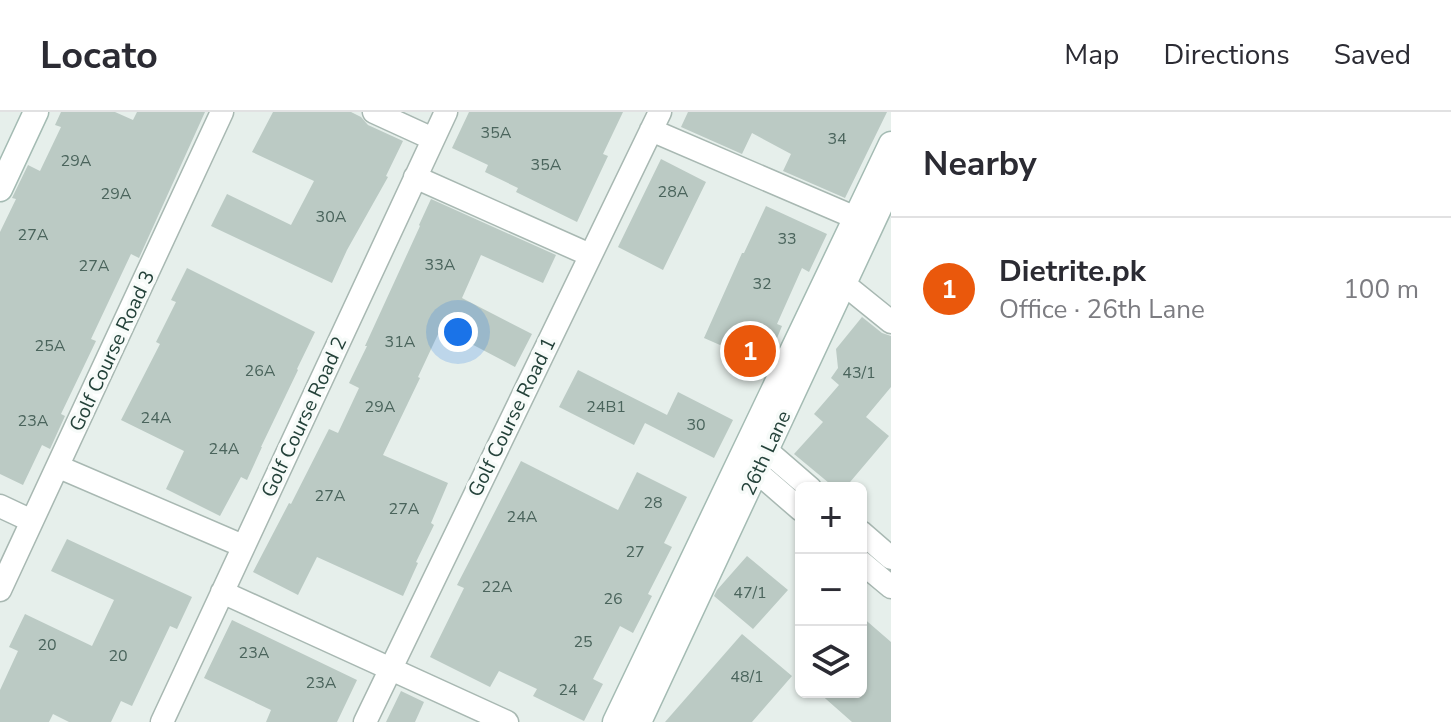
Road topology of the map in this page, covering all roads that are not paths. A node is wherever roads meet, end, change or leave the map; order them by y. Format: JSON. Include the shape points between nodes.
{"nodes":[{"id":1,"x":36,"y":112,"type":"edge"},
{"id":2,"x":222,"y":112,"type":"edge"},
{"id":3,"x":374,"y":112,"type":"edge"},
{"id":4,"x":446,"y":112,"type":"edge"},
{"id":5,"x":656,"y":121,"type":"edge"},
{"id":6,"x":433,"y":139,"type":"junction"},
{"id":7,"x":891,"y":144,"type":"edge"},
{"id":8,"x":415,"y":177,"type":"junction"},
{"id":9,"x":891,"y":183,"type":"edge"},
{"id":10,"x":0,"y":189,"type":"edge"},
{"id":11,"x":856,"y":218,"type":"junction"},
{"id":12,"x":590,"y":255,"type":"junction"},
{"id":13,"x":844,"y":284,"type":"junction"},
{"id":14,"x":891,"y":322,"type":"edge"},
{"id":15,"x":754,"y":455,"type":"junction"},
{"id":16,"x":59,"y":467,"type":"junction"},
{"id":17,"x":800,"y":482,"type":"edge"},
{"id":18,"x":795,"y":503,"type":"edge"},
{"id":19,"x":0,"y":506,"type":"edge"},
{"id":20,"x":32,"y":521,"type":"junction"},
{"id":21,"x":867,"y":537,"type":"edge"},
{"id":22,"x":243,"y":546,"type":"junction"},
{"id":23,"x":891,"y":558,"type":"edge"},
{"id":24,"x":867,"y":567,"type":"edge"},
{"id":25,"x":891,"y":587,"type":"edge"},
{"id":26,"x":0,"y":590,"type":"edge"},
{"id":27,"x":222,"y":592,"type":"junction"},
{"id":28,"x":390,"y":669,"type":"junction"},
{"id":29,"x":162,"y":722,"type":"edge"},
{"id":30,"x":365,"y":722,"type":"edge"},
{"id":31,"x":507,"y":722,"type":"edge"},
{"id":32,"x":615,"y":722,"type":"edge"},
{"id":33,"x":639,"y":722,"type":"edge"}],
"edges":[{"from":1,"to":10,"type":"street"},
{"from":2,"to":16,"type":"street","name":"Golf Course Road 3"},
{"from":3,"to":6,"type":"street"},
{"from":4,"to":6,"type":"street","name":"Golf Course Road 2"},
{"from":5,"to":11,"type":"street"},
{"from":5,"to":12,"type":"street","name":"Golf Course Road 1"},
{"from":6,"to":8,"type":"street","name":"Golf Course Road 2"},
{"from":7,"to":11,"type":"street"},
{"from":8,"to":12,"type":"street"},
{"from":8,"to":22,"type":"street","name":"Golf Course Road 2"},
{"from":9,"to":13,"type":"street","name":"26th Lane"},
{"from":11,"to":15,"type":"street"},
{"from":12,"to":28,"type":"street","name":"Golf Course Road 1"},
{"from":13,"to":14,"type":"street"},
{"from":13,"to":15,"type":"street","name":"26th Lane"},
{"from":15,"to":17,"type":"street"},
{"from":15,"to":18,"type":"street"},
{"from":15,"to":32,"type":"street"},
{"from":15,"to":33,"type":"street","name":"26th Lane"},
{"from":16,"to":20,"type":"street","name":"Golf Course Road 3"},
{"from":16,"to":22,"type":"street"},
{"from":19,"to":20,"type":"street"},
{"from":20,"to":26,"type":"street","name":"Golf Course Road 3"},
{"from":21,"to":23,"type":"street"},
{"from":22,"to":27,"type":"street","name":"Golf Course Road 2"},
{"from":24,"to":25,"type":"street"},
{"from":27,"to":28,"type":"street"},
{"from":27,"to":29,"type":"street","name":"Golf Course Road 2"},
{"from":28,"to":30,"type":"street","name":"Golf Course Road 1"},
{"from":28,"to":31,"type":"street"}]}
